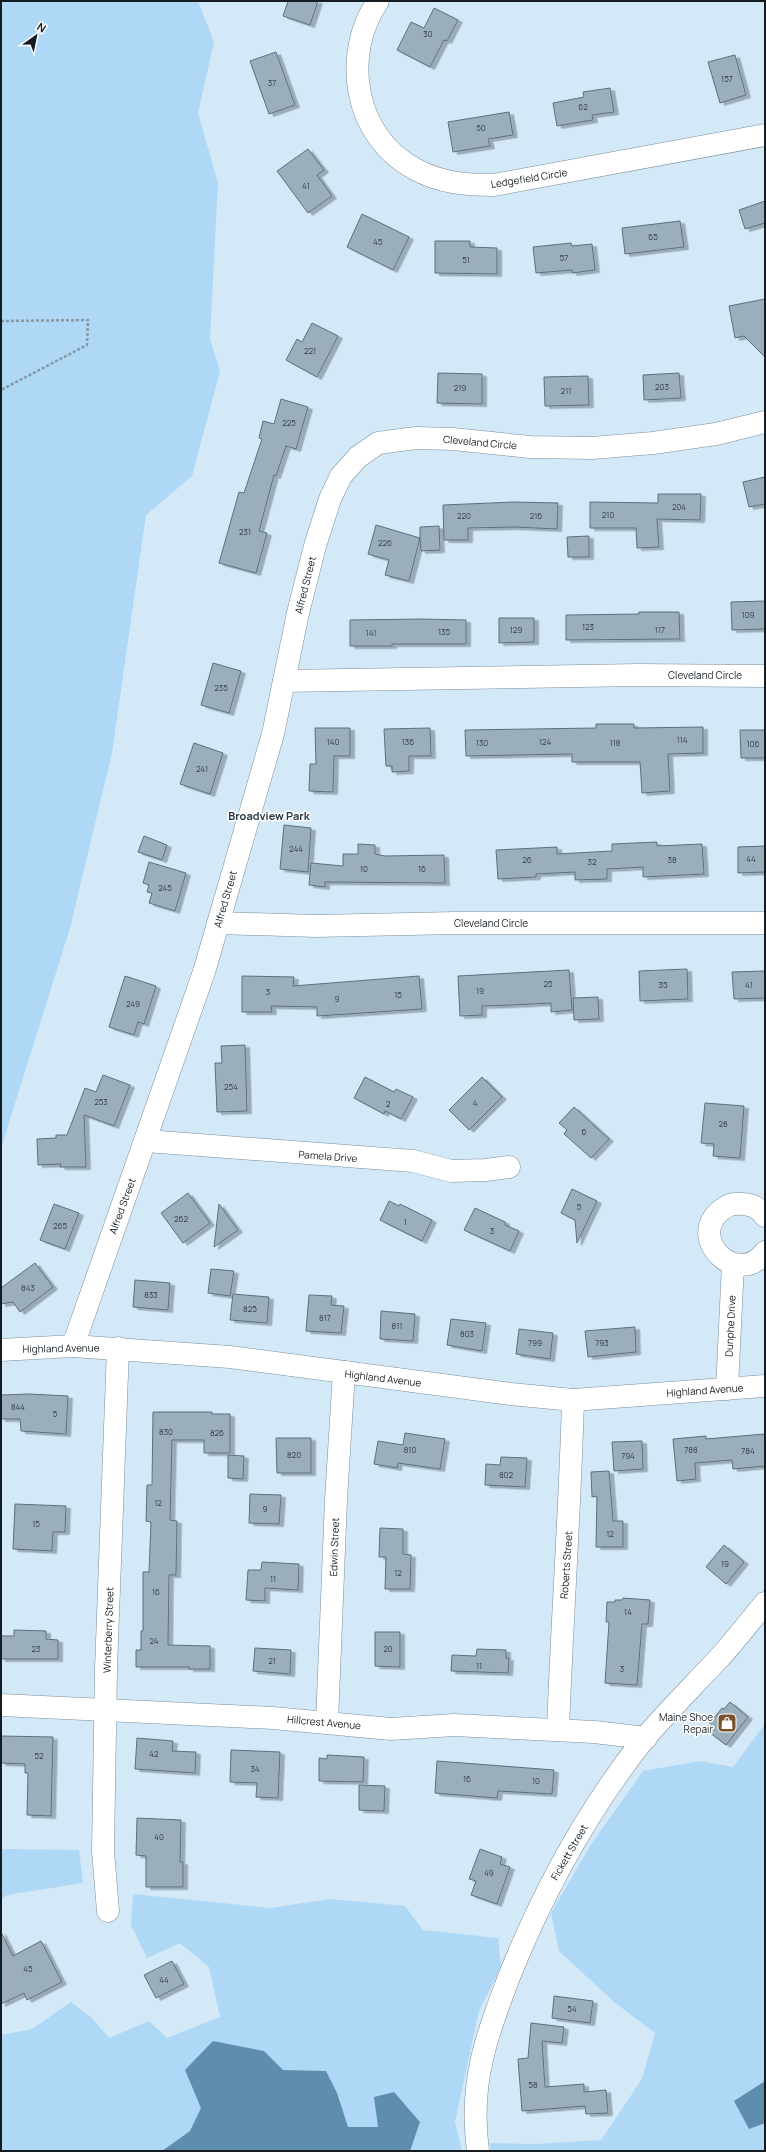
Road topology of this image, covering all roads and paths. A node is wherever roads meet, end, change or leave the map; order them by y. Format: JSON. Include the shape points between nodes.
{"nodes":[{"id":1,"x":378,"y":1,"type":"edge"},
{"id":2,"x":765,"y":135,"type":"edge"},
{"id":3,"x":1,"y":321,"type":"edge"},
{"id":4,"x":1,"y":390,"type":"edge"},
{"id":5,"x":765,"y":422,"type":"edge"},
{"id":6,"x":364,"y":452,"type":"joint"},
{"id":7,"x":765,"y":676,"type":"edge"},
{"id":8,"x":284,"y":681,"type":"junction"},
{"id":9,"x":765,"y":922,"type":"edge"},
{"id":10,"x":218,"y":923,"type":"junction"},
{"id":11,"x":146,"y":1141,"type":"junction"},
{"id":12,"x":508,"y":1167,"type":"dead end"},
{"id":13,"x":765,"y":1216,"type":"edge"},
{"id":14,"x":765,"y":1252,"type":"edge"},
{"id":15,"x":733,"y":1264,"type":"junction"},
{"id":16,"x":74,"y":1346,"type":"junction"},
{"id":17,"x":118,"y":1348,"type":"junction"},
{"id":18,"x":1,"y":1350,"type":"edge"},
{"id":19,"x":344,"y":1372,"type":"junction"},
{"id":20,"x":765,"y":1386,"type":"edge"},
{"id":21,"x":727,"y":1389,"type":"junction"},
{"id":22,"x":573,"y":1400,"type":"junction"},
{"id":23,"x":765,"y":1603,"type":"edge"},
{"id":24,"x":1,"y":1706,"type":"edge"},
{"id":25,"x":106,"y":1711,"type":"junction"},
{"id":26,"x":327,"y":1722,"type":"junction"},
{"id":27,"x":558,"y":1730,"type":"junction"},
{"id":28,"x":646,"y":1738,"type":"junction"},
{"id":29,"x":108,"y":1911,"type":"dead end"},
{"id":30,"x":478,"y":2151,"type":"edge"}],
"edges":[{"from":1,"to":2,"type":"street","name":"Ledgefield Circle","via":[[370,12],[356,62],[363,108],[384,144],[398,158],[414,169],[433,177],[453,183],[494,185]]},
{"from":3,"to":4,"type":"path","via":[[88,320],[87,345]]},
{"from":5,"to":6,"type":"street","name":"Cleveland Circle","via":[[716,434],[615,446],[530,447],[416,438],[378,443]]},
{"from":6,"to":8,"type":"street","name":"Alfred Street","via":[[341,476],[330,499],[298,613]]},
{"from":7,"to":8,"type":"street","name":"Cleveland Circle","via":[[638,675]]},
{"from":8,"to":10,"type":"street","name":"Alfred Street","via":[[273,734]]},
{"from":9,"to":10,"type":"street","name":"Cleveland Circle","via":[[316,926]]},
{"from":10,"to":11,"type":"street","name":"Alfred Street","via":[[204,972]]},
{"from":11,"to":12,"type":"street","name":"Pamela Drive","via":[[413,1161],[451,1171]]},
{"from":11,"to":16,"type":"street","name":"Alfred Street"},
{"from":13,"to":15,"type":"street","via":[[753,1206],[743,1203],[724,1208],[716,1215],[710,1229],[712,1244],[720,1256]]},
{"from":14,"to":15,"type":"street","via":[[753,1262],[744,1265]]},
{"from":15,"to":21,"type":"street","name":"Dunphe Drive"},
{"from":16,"to":17,"type":"street","name":"Highland Avenue"},
{"from":16,"to":18,"type":"street","name":"Highland Avenue"},
{"from":17,"to":19,"type":"street","name":"Highland Avenue","via":[[230,1357]]},
{"from":17,"to":25,"type":"street","name":"Winterberry Street"},
{"from":19,"to":22,"type":"street","name":"Highland Avenue"},
{"from":19,"to":26,"type":"street","name":"Edwin Street"},
{"from":20,"to":21,"type":"street","name":"Highland Avenue"},
{"from":21,"to":22,"type":"street","name":"Highland Avenue"},
{"from":22,"to":27,"type":"street","name":"Roberts Street"},
{"from":23,"to":28,"type":"street","name":"Fickett Street","via":[[722,1655]]},
{"from":24,"to":25,"type":"street","name":"Hillcrest Avenue"},
{"from":25,"to":26,"type":"street","name":"Hillcrest Avenue"},
{"from":25,"to":29,"type":"street","name":"Winterberry Street","via":[[103,1851]]},
{"from":26,"to":27,"type":"street","name":"Hillcrest Avenue","via":[[391,1729],[454,1725]]},
{"from":27,"to":28,"type":"street","name":"Hillcrest Avenue"},
{"from":28,"to":30,"type":"street","name":"Fickett Street","via":[[595,1807],[569,1851],[523,1942],[495,2013],[482,2060],[475,2129]]}]}
